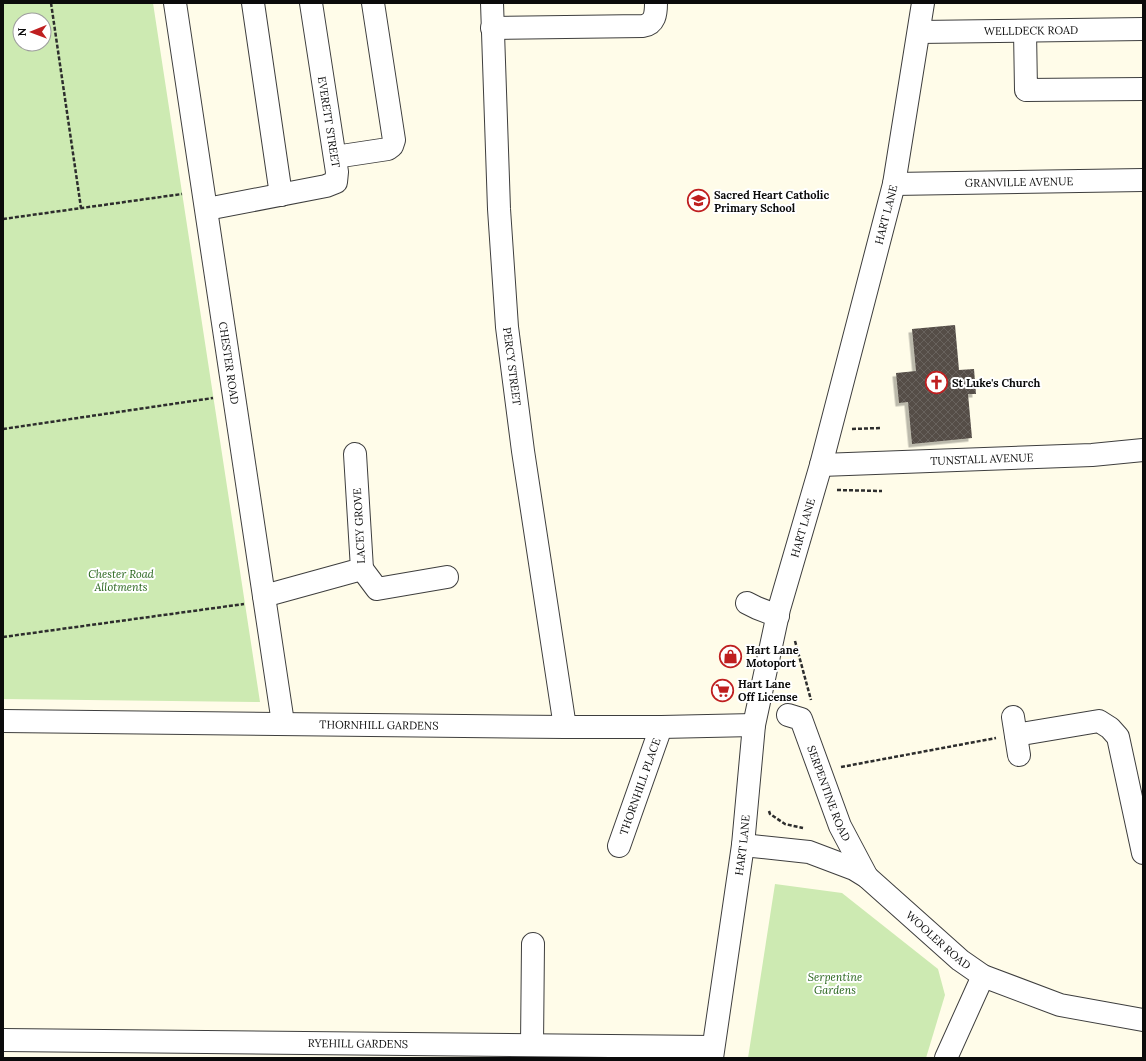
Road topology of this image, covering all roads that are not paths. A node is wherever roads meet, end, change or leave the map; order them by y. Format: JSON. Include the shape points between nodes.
{"nodes":[{"id":1,"x":175,"y":3,"type":"edge"},
{"id":2,"x":252,"y":3,"type":"edge"},
{"id":3,"x":311,"y":3,"type":"edge"},
{"id":4,"x":372,"y":3,"type":"edge"},
{"id":5,"x":492,"y":3,"type":"edge"},
{"id":6,"x":656,"y":3,"type":"edge"},
{"id":7,"x":923,"y":3,"type":"edge"},
{"id":8,"x":492,"y":28,"type":"junction"},
{"id":9,"x":1143,"y":29,"type":"edge"},
{"id":10,"x":1025,"y":31,"type":"junction"},
{"id":11,"x":919,"y":32,"type":"junction"},
{"id":12,"x":1143,"y":89,"type":"edge"},
{"id":13,"x":335,"y":157,"type":"junction"},
{"id":14,"x":1143,"y":180,"type":"edge"},
{"id":15,"x":894,"y":184,"type":"junction"},
{"id":16,"x":281,"y":195,"type":"junction"},
{"id":17,"x":206,"y":209,"type":"junction"},
{"id":18,"x":1143,"y":450,"type":"edge"},
{"id":19,"x":354,"y":454,"type":"dead end"},
{"id":20,"x":821,"y":464,"type":"junction"},
{"id":21,"x":362,"y":569,"type":"junction"},
{"id":22,"x":447,"y":577,"type":"dead end"},
{"id":23,"x":256,"y":600,"type":"junction"},
{"id":24,"x":748,"y":603,"type":"dead end"},
{"id":25,"x":778,"y":616,"type":"junction"},
{"id":26,"x":788,"y":715,"type":"dead end"},
{"id":27,"x":3,"y":721,"type":"edge"},
{"id":28,"x":283,"y":724,"type":"junction"},
{"id":29,"x":754,"y":725,"type":"junction"},
{"id":30,"x":565,"y":727,"type":"junction"},
{"id":31,"x":661,"y":727,"type":"junction"},
{"id":32,"x":1016,"y":735,"type":"road end"},
{"id":33,"x":743,"y":845,"type":"junction"},
{"id":34,"x":619,"y":846,"type":"dead end"},
{"id":35,"x":1143,"y":853,"type":"edge"},
{"id":36,"x":867,"y":877,"type":"junction"},
{"id":37,"x":533,"y":944,"type":"dead end"},
{"id":38,"x":983,"y":976,"type":"junction"},
{"id":39,"x":1143,"y":1020,"type":"edge"},
{"id":40,"x":3,"y":1040,"type":"edge"},
{"id":41,"x":532,"y":1045,"type":"junction"},
{"id":42,"x":52,"y":1049,"type":"edge"},
{"id":43,"x":713,"y":1053,"type":"edge"},
{"id":44,"x":946,"y":1058,"type":"edge"}],
"edges":[{"from":1,"to":17,"type":"street","name":"CHESTER ROAD"},
{"from":2,"to":16,"type":"street"},
{"from":3,"to":13,"type":"street","name":"EVERETT STREET"},
{"from":4,"to":13,"type":"street","via":[[394,140],[388,149]]},
{"from":5,"to":8,"type":"street","name":"PERCY STREET"},
{"from":6,"to":8,"type":"street","via":[[653,21],[649,25]]},
{"from":7,"to":11,"type":"street","name":"HART LANE"},
{"from":8,"to":30,"type":"street","name":"PERCY STREET","via":[[499,209],[507,327]]},
{"from":9,"to":10,"type":"street","name":"WELLDECK ROAD"},
{"from":10,"to":11,"type":"street","name":"WELLDECK ROAD"},
{"from":10,"to":12,"type":"street","via":[[1026,90]]},
{"from":11,"to":15,"type":"street","name":"HART LANE"},
{"from":13,"to":16,"type":"street","name":"EVERETT STREET","via":[[336,182]]},
{"from":14,"to":15,"type":"street","name":"GRANVILLE AVENUE"},
{"from":15,"to":20,"type":"street","name":"HART LANE"},
{"from":16,"to":17,"type":"street","name":"EVERETT STREET"},
{"from":17,"to":23,"type":"street","name":"CHESTER ROAD"},
{"from":18,"to":20,"type":"street","name":"TUNSTALL AVENUE","via":[[1092,455]]},
{"from":19,"to":21,"type":"street","name":"LACEY GROVE"},
{"from":20,"to":25,"type":"street","name":"HART LANE"},
{"from":21,"to":22,"type":"street","via":[[377,589]]},
{"from":21,"to":23,"type":"street","name":"LACEY GROVE"},
{"from":23,"to":28,"type":"street","name":"CHESTER ROAD"},
{"from":24,"to":25,"type":"street"},
{"from":25,"to":29,"type":"street","name":"HART LANE"},
{"from":26,"to":36,"type":"street","name":"SERPENTINE ROAD","via":[[801,719],[840,826]]},
{"from":27,"to":28,"type":"street","name":"THORNHILL GARDENS"},
{"from":28,"to":30,"type":"street","name":"THORNHILL GARDENS"},
{"from":29,"to":31,"type":"street","name":"THORNHILL GARDENS"},
{"from":29,"to":33,"type":"street","name":"HART LANE"},
{"from":30,"to":31,"type":"street","name":"THORNHILL GARDENS"},
{"from":31,"to":34,"type":"street","name":"THORNHILL PLACE"},
{"from":32,"to":35,"type":"street","via":[[1099,721],[1110,728],[1118,737]]},
{"from":33,"to":36,"type":"street","name":"WOOLER ROAD","via":[[809,852],[854,869]]},
{"from":33,"to":43,"type":"street","name":"HART LANE"},
{"from":36,"to":38,"type":"street","name":"WOOLER ROAD","via":[[960,960]]},
{"from":37,"to":41,"type":"street"},
{"from":38,"to":39,"type":"street","name":"WOOLER ROAD","via":[[1060,1005]]},
{"from":38,"to":44,"type":"street"},
{"from":40,"to":42,"type":"street","name":"RYEHILL GARDENS"},
{"from":41,"to":42,"type":"street","name":"RYEHILL GARDENS"},
{"from":41,"to":43,"type":"street","name":"RYEHILL GARDENS"}]}
